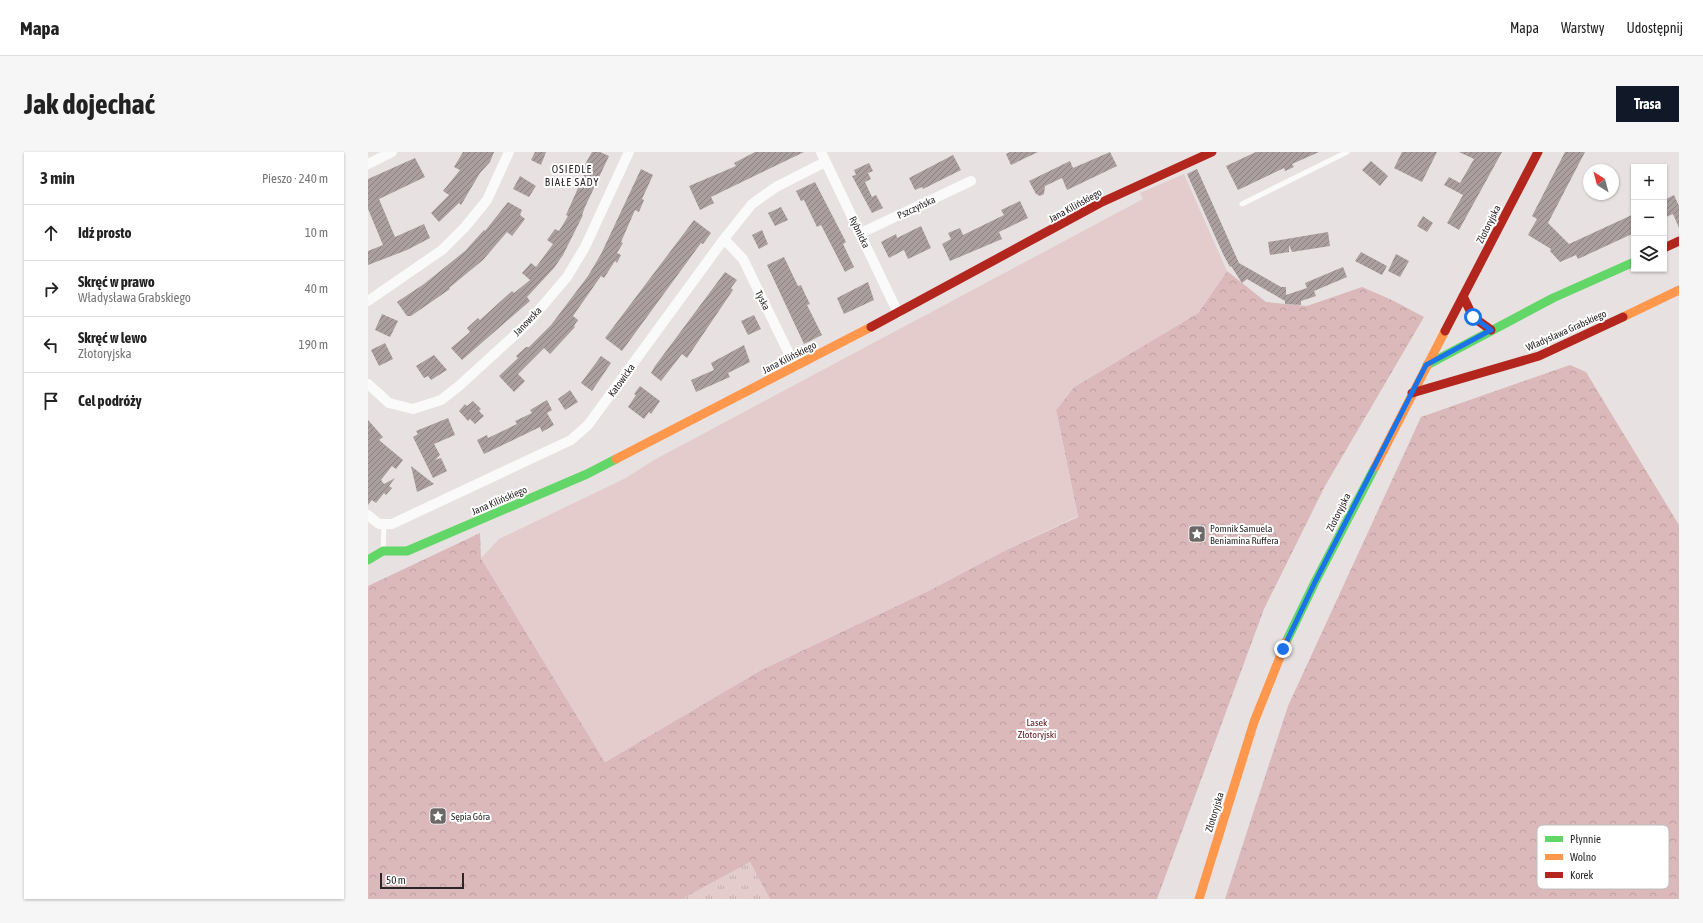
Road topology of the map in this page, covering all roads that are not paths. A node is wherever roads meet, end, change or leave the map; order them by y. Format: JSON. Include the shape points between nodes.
{"nodes":[{"id":1,"x":392,"y":152,"type":"edge"},
{"id":2,"x":509,"y":152,"type":"edge"},
{"id":3,"x":629,"y":152,"type":"edge"},
{"id":4,"x":1212,"y":152,"type":"edge"},
{"id":5,"x":1347,"y":152,"type":"edge"},
{"id":6,"x":1538,"y":152,"type":"edge"},
{"id":7,"x":823,"y":157,"type":"edge"},
{"id":8,"x":368,"y":164,"type":"edge"},
{"id":9,"x":971,"y":181,"type":"dead end"},
{"id":10,"x":1242,"y":204,"type":"dead end"},
{"id":11,"x":861,"y":233,"type":"junction"},
{"id":12,"x":724,"y":239,"type":"junction"},
{"id":13,"x":1679,"y":241,"type":"edge"},
{"id":14,"x":1667,"y":247,"type":"edge"},
{"id":15,"x":1631,"y":263,"type":"edge"},
{"id":16,"x":1679,"y":290,"type":"edge"},
{"id":17,"x":1463,"y":296,"type":"junction"},
{"id":18,"x":368,"y":301,"type":"edge"},
{"id":19,"x":898,"y":313,"type":"junction"},
{"id":20,"x":1491,"y":330,"type":"junction"},
{"id":21,"x":1426,"y":365,"type":"junction"},
{"id":22,"x":795,"y":366,"type":"junction"},
{"id":23,"x":368,"y":384,"type":"edge"},
{"id":24,"x":1412,"y":393,"type":"junction"},
{"id":25,"x":368,"y":515,"type":"edge"},
{"id":26,"x":384,"y":524,"type":"junction"},
{"id":27,"x":383,"y":551,"type":"junction"},
{"id":28,"x":368,"y":560,"type":"edge"},
{"id":29,"x":1199,"y":899,"type":"edge"}],
"edges":[{"from":1,"to":8,"type":"street"},
{"from":2,"to":18,"type":"street","via":[[487,200],[465,227],[442,250]]},
{"from":3,"to":23,"type":"street","name":"Janowska","via":[[567,277],[526,324],[458,386],[441,400],[413,409],[389,403]]},
{"from":4,"to":19,"type":"street","name":"Jana Kilińskiego","via":[[1100,203]]},
{"from":5,"to":10,"type":"lane"},
{"from":6,"to":17,"type":"street","name":"Złotoryjska"},
{"from":7,"to":11,"type":"street","name":"Rybnicka"},
{"from":7,"to":12,"type":"street","name":"Katowicka","via":[[752,204]]},
{"from":9,"to":11,"type":"street","name":"Pszczyńska"},
{"from":11,"to":19,"type":"street","name":"Rybnicka"},
{"from":12,"to":22,"type":"street","name":"Tyska","via":[[743,260]]},
{"from":12,"to":26,"type":"street","name":"Katowicka","via":[[588,425],[571,440],[392,524]]},
{"from":13,"to":14,"type":"street"},
{"from":15,"to":20,"type":"street","via":[[1553,298]]},
{"from":16,"to":24,"type":"street","name":"Władysława Grabskiego","via":[[1540,356]]},
{"from":17,"to":20,"type":"street","via":[[1473,317]]},
{"from":17,"to":21,"type":"street","name":"Złotoryjska"},
{"from":19,"to":22,"type":"street","name":"Jana Kilińskiego"},
{"from":20,"to":21,"type":"street"},
{"from":21,"to":24,"type":"street","name":"Złotoryjska"},
{"from":22,"to":27,"type":"street","name":"Jana Kilińskiego","via":[[587,474],[407,551]]},
{"from":24,"to":29,"type":"street","name":"Złotoryjska","via":[[1283,649],[1254,722]]},
{"from":25,"to":26,"type":"street","via":[[379,524]]},
{"from":26,"to":27,"type":"lane"},
{"from":27,"to":28,"type":"street"}]}
